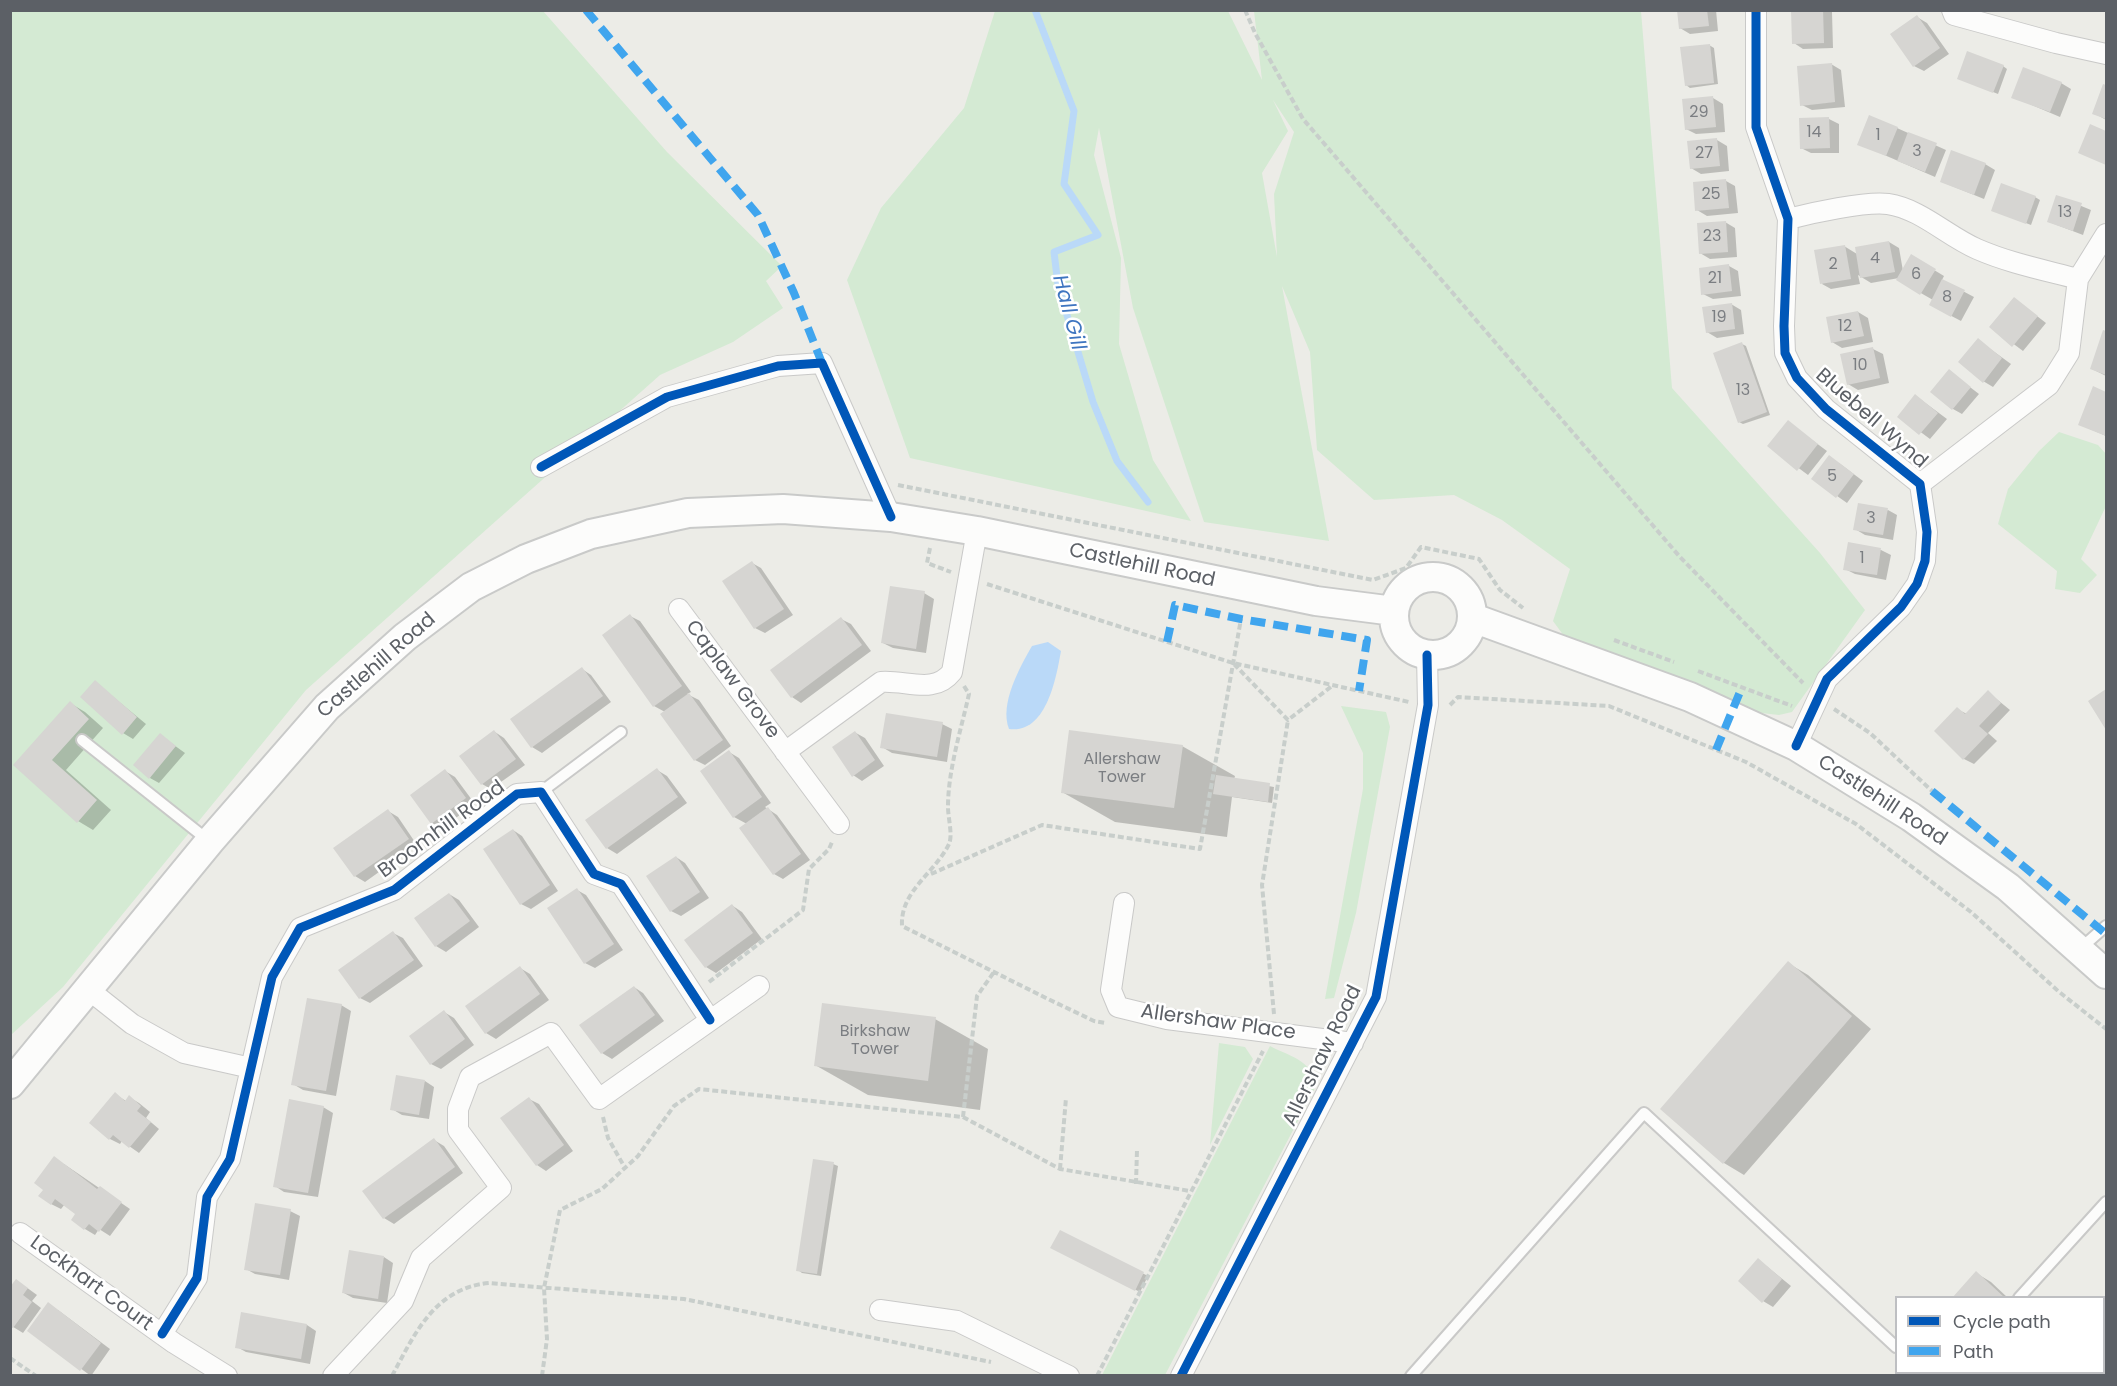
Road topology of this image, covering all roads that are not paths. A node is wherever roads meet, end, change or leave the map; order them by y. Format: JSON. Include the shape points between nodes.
{"nodes":[{"id":1,"x":1756,"y":10,"type":"edge"},
{"id":2,"x":1952,"y":10,"type":"edge"},
{"id":3,"x":2106,"y":54,"type":"edge"},
{"id":4,"x":1788,"y":219,"type":"junction"},
{"id":5,"x":2106,"y":234,"type":"edge"},
{"id":6,"x":2078,"y":279,"type":"junction"},
{"id":7,"x":542,"y":467,"type":"dead end"},
{"id":8,"x":1920,"y":484,"type":"junction"},
{"id":9,"x":891,"y":517,"type":"junction"},
{"id":10,"x":977,"y":531,"type":"junction"},
{"id":11,"x":679,"y":609,"type":"dead end"},
{"id":12,"x":1394,"y":611,"type":"junction"},
{"id":13,"x":1473,"y":618,"type":"junction"},
{"id":14,"x":1529,"y":626,"type":"junction"},
{"id":15,"x":1457,"y":648,"type":"junction"},
{"id":16,"x":1427,"y":655,"type":"junction"},
{"id":17,"x":621,"y":732,"type":"dead end"},
{"id":18,"x":82,"y":740,"type":"dead end"},
{"id":19,"x":1796,"y":746,"type":"junction"},
{"id":20,"x":785,"y":752,"type":"junction"},
{"id":21,"x":542,"y":792,"type":"junction"},
{"id":22,"x":839,"y":824,"type":"road end"},
{"id":23,"x":210,"y":841,"type":"junction"},
{"id":24,"x":1124,"y":903,"type":"dead end"},
{"id":25,"x":2106,"y":926,"type":"edge"},
{"id":26,"x":2078,"y":951,"type":"junction"},
{"id":27,"x":2106,"y":974,"type":"edge"},
{"id":28,"x":759,"y":986,"type":"dead end"},
{"id":29,"x":88,"y":990,"type":"junction"},
{"id":30,"x":710,"y":1020,"type":"junction"},
{"id":31,"x":1353,"y":1042,"type":"junction"},
{"id":32,"x":251,"y":1068,"type":"junction"},
{"id":33,"x":10,"y":1084,"type":"edge"},
{"id":34,"x":2106,"y":1202,"type":"edge"},
{"id":35,"x":20,"y":1233,"type":"dead end"},
{"id":36,"x":2021,"y":1296,"type":"edge"},
{"id":37,"x":880,"y":1310,"type":"dead end"},
{"id":38,"x":162,"y":1334,"type":"junction"},
{"id":39,"x":1895,"y":1346,"type":"edge"},
{"id":40,"x":226,"y":1376,"type":"edge"},
{"id":41,"x":333,"y":1376,"type":"edge"},
{"id":42,"x":1069,"y":1376,"type":"edge"},
{"id":43,"x":1180,"y":1376,"type":"edge"},
{"id":44,"x":1411,"y":1376,"type":"edge"}],
"edges":[{"from":1,"to":4,"type":"street","name":"Bluebell Wynd","via":[[1756,128]]},
{"from":2,"to":3,"type":"street","via":[[1954,15]]},
{"from":4,"to":6,"type":"street","via":[[1886,204],[1906,209],[1975,248]]},
{"from":4,"to":8,"type":"street","name":"Bluebell Wynd","via":[[1785,353],[1797,378],[1826,409]]},
{"from":5,"to":6,"type":"street","name":"Bluebell Wynd"},
{"from":6,"to":8,"type":"street","name":"Bluebell Wynd","via":[[2069,353],[2049,385]]},
{"from":7,"to":9,"type":"street","via":[[667,397],[778,366],[822,363]]},
{"from":8,"to":19,"type":"street","name":"Bluebell Wynd","via":[[1927,532],[1925,561],[1917,584],[1901,607],[1827,679]]},
{"from":9,"to":10,"type":"main road","name":"Castlehill Road"},
{"from":9,"to":23,"type":"main road","name":"Castlehill Road","via":[[783,509],[688,513],[591,534],[526,559],[471,587],[405,637],[335,699]]},
{"from":10,"to":12,"type":"main road","name":"Castlehill Road","via":[[1316,601]]},
{"from":10,"to":20,"type":"street","name":"Caplaw Grove","via":[[952,672],[946,679],[936,685],[881,682]]},
{"from":11,"to":20,"type":"street","name":"Caplaw Grove"},
{"from":12,"to":13,"type":"main road","via":[[1396,600],[1410,584],[1431,576],[1452,581],[1463,590]]},
{"from":12,"to":16,"type":"main road","via":[[1394,625],[1402,639],[1414,651]]},
{"from":13,"to":14,"type":"main road","name":"Castlehill Road"},
{"from":13,"to":15,"type":"main road","via":[[1468,636]]},
{"from":14,"to":15,"type":"main road","name":"Castlehill Road"},
{"from":14,"to":19,"type":"main road","name":"Castlehill Road"},
{"from":15,"to":16,"type":"main road","name":"Castlehill Road","via":[[1437,656]]},
{"from":16,"to":31,"type":"street","name":"Allershaw Road","via":[[1428,705],[1376,996]]},
{"from":17,"to":21,"type":"lane"},
{"from":18,"to":23,"type":"lane"},
{"from":19,"to":26,"type":"main road","name":"Castlehill Road","via":[[1911,817],[2008,887]]},
{"from":20,"to":22,"type":"street","name":"Caplaw Grove"},
{"from":21,"to":30,"type":"street","via":[[594,874],[621,884]]},
{"from":21,"to":32,"type":"street","name":"Broomhill Road","via":[[517,794],[394,890],[300,928],[272,977]]},
{"from":23,"to":29,"type":"main road","name":"Castlehill Road"},
{"from":24,"to":31,"type":"street","name":"Allershaw Place","via":[[1111,990],[1118,1007],[1167,1019]]},
{"from":25,"to":26,"type":"lane"},
{"from":26,"to":27,"type":"main road","name":"Castlehill Road"},
{"from":28,"to":30,"type":"street"},
{"from":29,"to":32,"type":"street","via":[[132,1024],[184,1053]]},
{"from":29,"to":33,"type":"main road","name":"Castlehill Road"},
{"from":30,"to":41,"type":"street","via":[[599,1099],[551,1033],[470,1077],[458,1109],[458,1130],[501,1188],[421,1258],[403,1301]]},
{"from":31,"to":43,"type":"street","name":"Allershaw Road"},
{"from":32,"to":38,"type":"street","name":"Broomhill Road","via":[[230,1159],[207,1197],[197,1278]]},
{"from":34,"to":36,"type":"lane"},
{"from":35,"to":38,"type":"street","name":"Lockhart Court"},
{"from":37,"to":42,"type":"street","via":[[957,1321]]},
{"from":38,"to":40,"type":"street"},
{"from":39,"to":44,"type":"lane","via":[[1644,1113]]}]}
